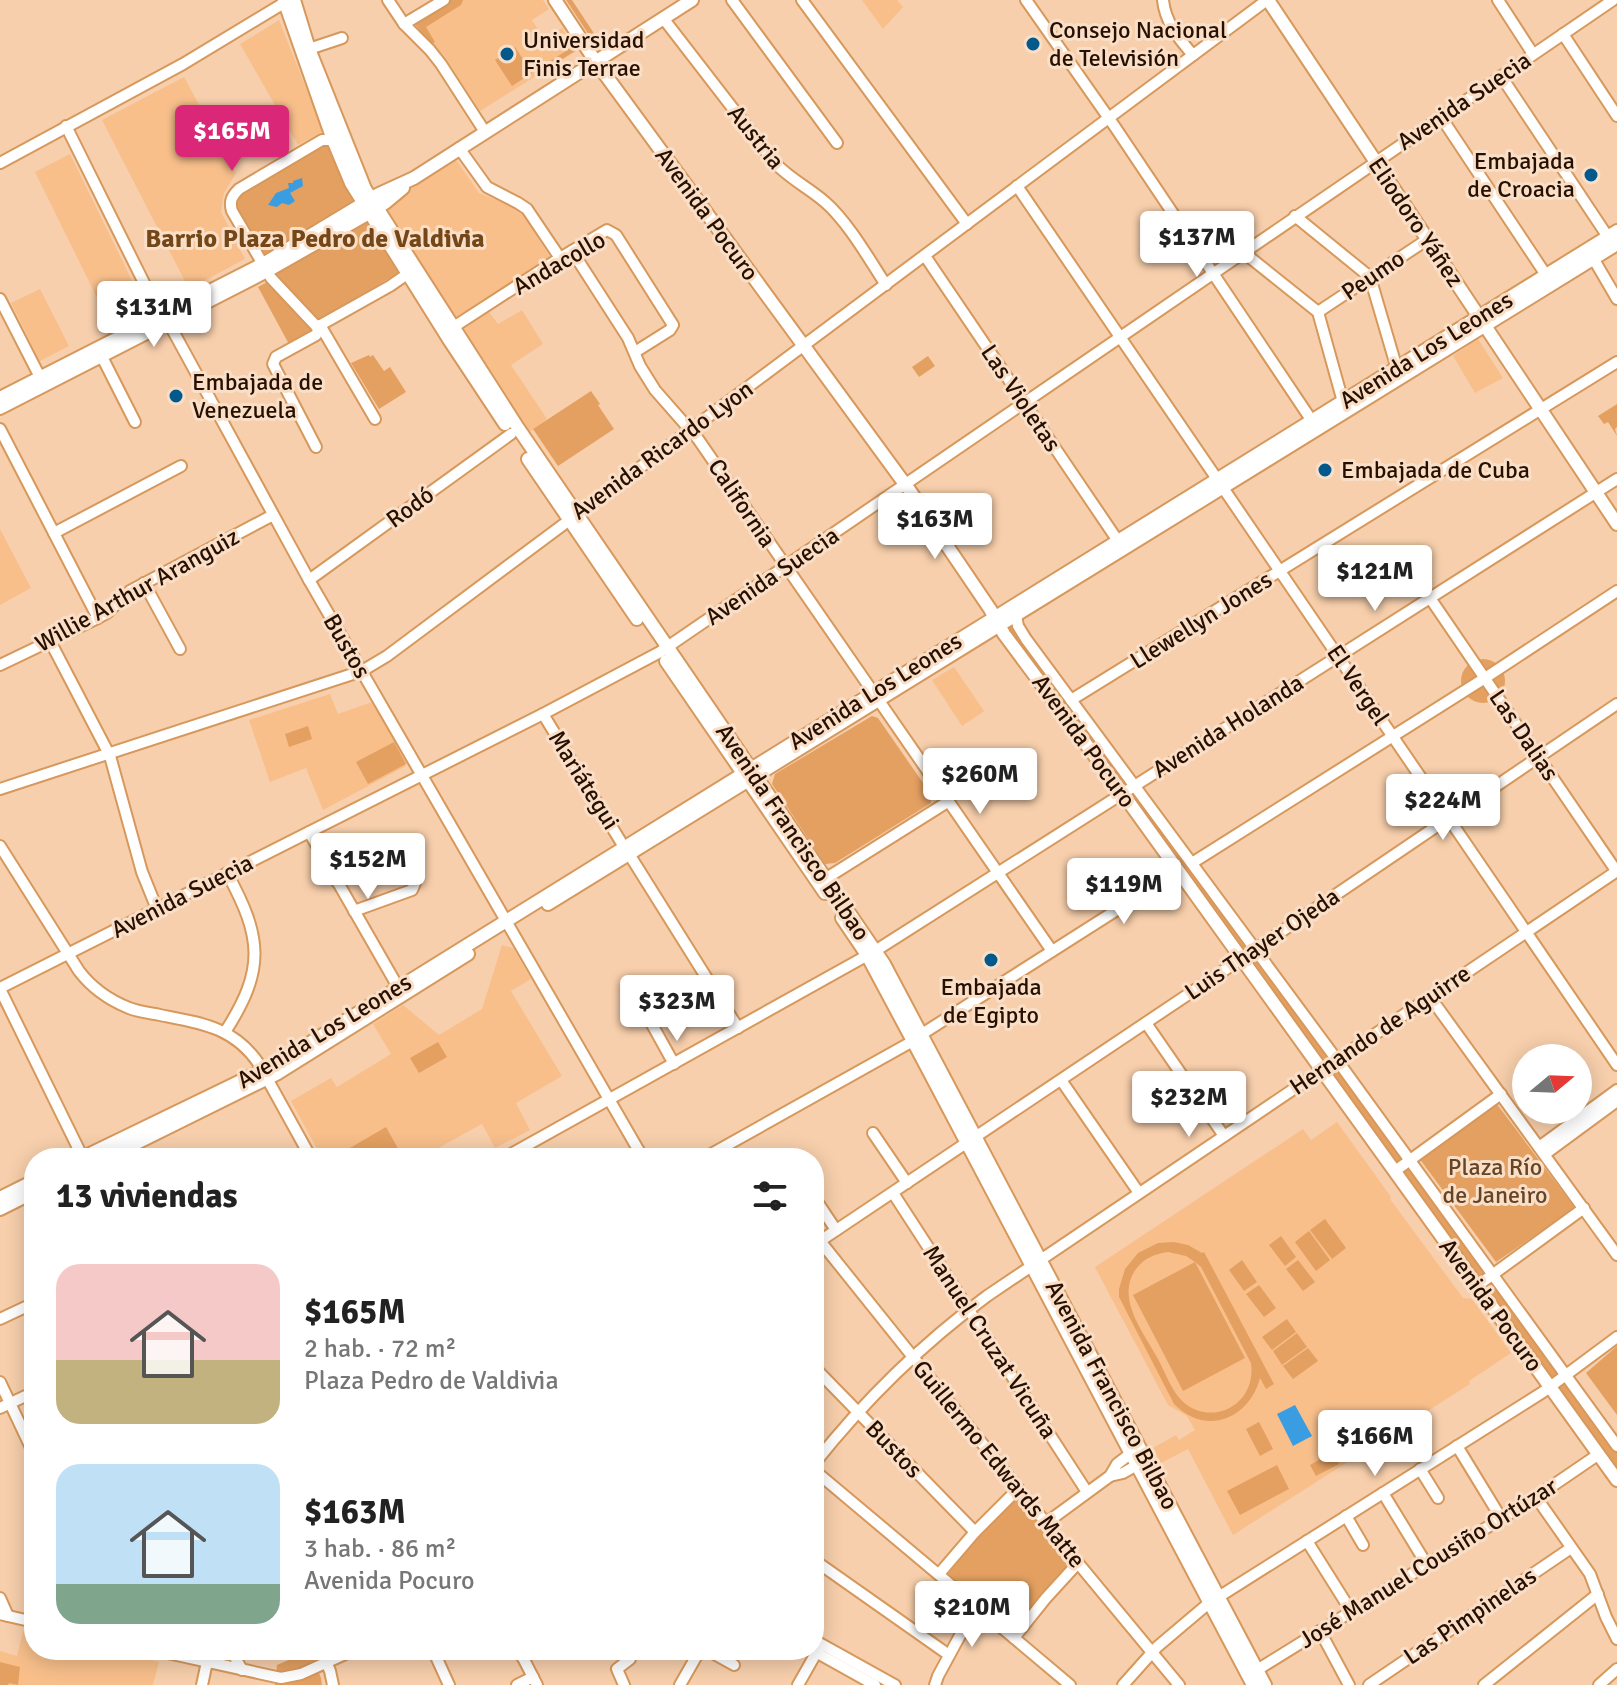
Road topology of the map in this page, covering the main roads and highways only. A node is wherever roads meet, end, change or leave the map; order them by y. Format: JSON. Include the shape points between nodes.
{"nodes":[{"id":1,"x":555,"y":0,"type":"edge"},
{"id":2,"x":692,"y":0,"type":"edge"},
{"id":3,"x":1268,"y":0,"type":"edge"},
{"id":4,"x":287,"y":1,"type":"edge"},
{"id":5,"x":596,"y":62,"type":"junction"},
{"id":6,"x":370,"y":206,"type":"junction"},
{"id":7,"x":1614,"y":237,"type":"edge"},
{"id":8,"x":411,"y":272,"type":"junction"},
{"id":9,"x":1482,"y":321,"type":"junction"},
{"id":10,"x":43,"y":381,"type":"junction"},
{"id":11,"x":0,"y":398,"type":"edge"},
{"id":12,"x":0,"y":408,"type":"edge"},
{"id":13,"x":1220,"y":484,"type":"junction"},
{"id":14,"x":573,"y":516,"type":"junction"},
{"id":15,"x":1617,"y":524,"type":"edge"},
{"id":16,"x":997,"y":622,"type":"junction"},
{"id":17,"x":749,"y":775,"type":"junction"},
{"id":18,"x":509,"y":923,"type":"junction"},
{"id":19,"x":871,"y":953,"type":"junction"},
{"id":20,"x":266,"y":1075,"type":"junction"},
{"id":21,"x":105,"y":1148,"type":"edge"},
{"id":22,"x":125,"y":1148,"type":"edge"},
{"id":23,"x":24,"y":1186,"type":"edge"},
{"id":24,"x":24,"y":1197,"type":"edge"},
{"id":25,"x":0,"y":1198,"type":"edge"},
{"id":26,"x":0,"y":1209,"type":"edge"},
{"id":27,"x":1036,"y":1263,"type":"junction"},
{"id":28,"x":1617,"y":1480,"type":"edge"},
{"id":29,"x":1213,"y":1600,"type":"junction"},
{"id":30,"x":1253,"y":1685,"type":"edge"},
{"id":31,"x":1265,"y":1685,"type":"edge"}],
"edges":[{"from":1,"to":5,"type":"main road","name":"Avenida Pocuro"},
{"from":2,"to":5,"type":"main road"},
{"from":3,"to":9,"type":"main road","name":"Eliodoro Yáñez"},
{"from":4,"to":6,"type":"main road","name":"Avenida Francisco Bilbao"},
{"from":4,"to":6,"type":"main road","name":"Avenida Francisco Bilbao","via":[[347,175]]},
{"from":5,"to":6,"type":"main road"},
{"from":5,"to":16,"type":"main road","name":"Avenida Pocuro","via":[[906,485]]},
{"from":6,"to":8,"type":"main road","name":"Avenida Francisco Bilbao"},
{"from":6,"to":10,"type":"main road","via":[[265,268]]},
{"from":7,"to":9,"type":"main road","name":"Avenida Los Leones","via":[[1546,275]]},
{"from":7,"to":9,"type":"main road","name":"Avenida Los Leones","via":[[1593,258]]},
{"from":8,"to":14,"type":"main road","name":"Avenida Francisco Bilbao"},
{"from":8,"to":14,"type":"main road","name":"Avenida Francisco Bilbao","via":[[511,434]]},
{"from":9,"to":13,"type":"main road","name":"Avenida Los Leones"},
{"from":9,"to":13,"type":"main road","name":"Avenida Los Leones","via":[[1312,421]]},
{"from":9,"to":15,"type":"main road","name":"Eliodoro Yáñez"},
{"from":10,"to":11,"type":"main road"},
{"from":10,"to":12,"type":"main road"},
{"from":13,"to":16,"type":"main road","name":"Avenida Los Leones","via":[[1118,541]]},
{"from":13,"to":16,"type":"main road","name":"Avenida Los Leones","via":[[1016,616]]},
{"from":14,"to":17,"type":"main road","name":"Avenida Francisco Bilbao"},
{"from":16,"to":17,"type":"main road","name":"Avenida Los Leones"},
{"from":16,"to":28,"type":"main road","name":"Avenida Pocuro"},
{"from":17,"to":18,"type":"main road","name":"Avenida Los Leones"},
{"from":17,"to":19,"type":"main road","name":"Avenida Francisco Bilbao"},
{"from":17,"to":19,"type":"main road","name":"Avenida Francisco Bilbao"},
{"from":18,"to":20,"type":"main road","name":"Avenida Los Leones"},
{"from":18,"to":20,"type":"main road","name":"Avenida Los Leones","via":[[398,987]]},
{"from":19,"to":27,"type":"main road","name":"Avenida Francisco Bilbao"},
{"from":20,"to":21,"type":"main road","name":"Avenida Los Leones"},
{"from":20,"to":22,"type":"main road","name":"Avenida Los Leones"},
{"from":23,"to":25,"type":"main road"},
{"from":24,"to":26,"type":"main road"},
{"from":27,"to":29,"type":"main road","name":"Avenida Francisco Bilbao"},
{"from":27,"to":29,"type":"main road","name":"Avenida Francisco Bilbao","via":[[1134,1460]]},
{"from":29,"to":30,"type":"main road","name":"Avenida Francisco Bilbao"},
{"from":29,"to":31,"type":"main road","name":"Avenida Francisco Bilbao"}]}
